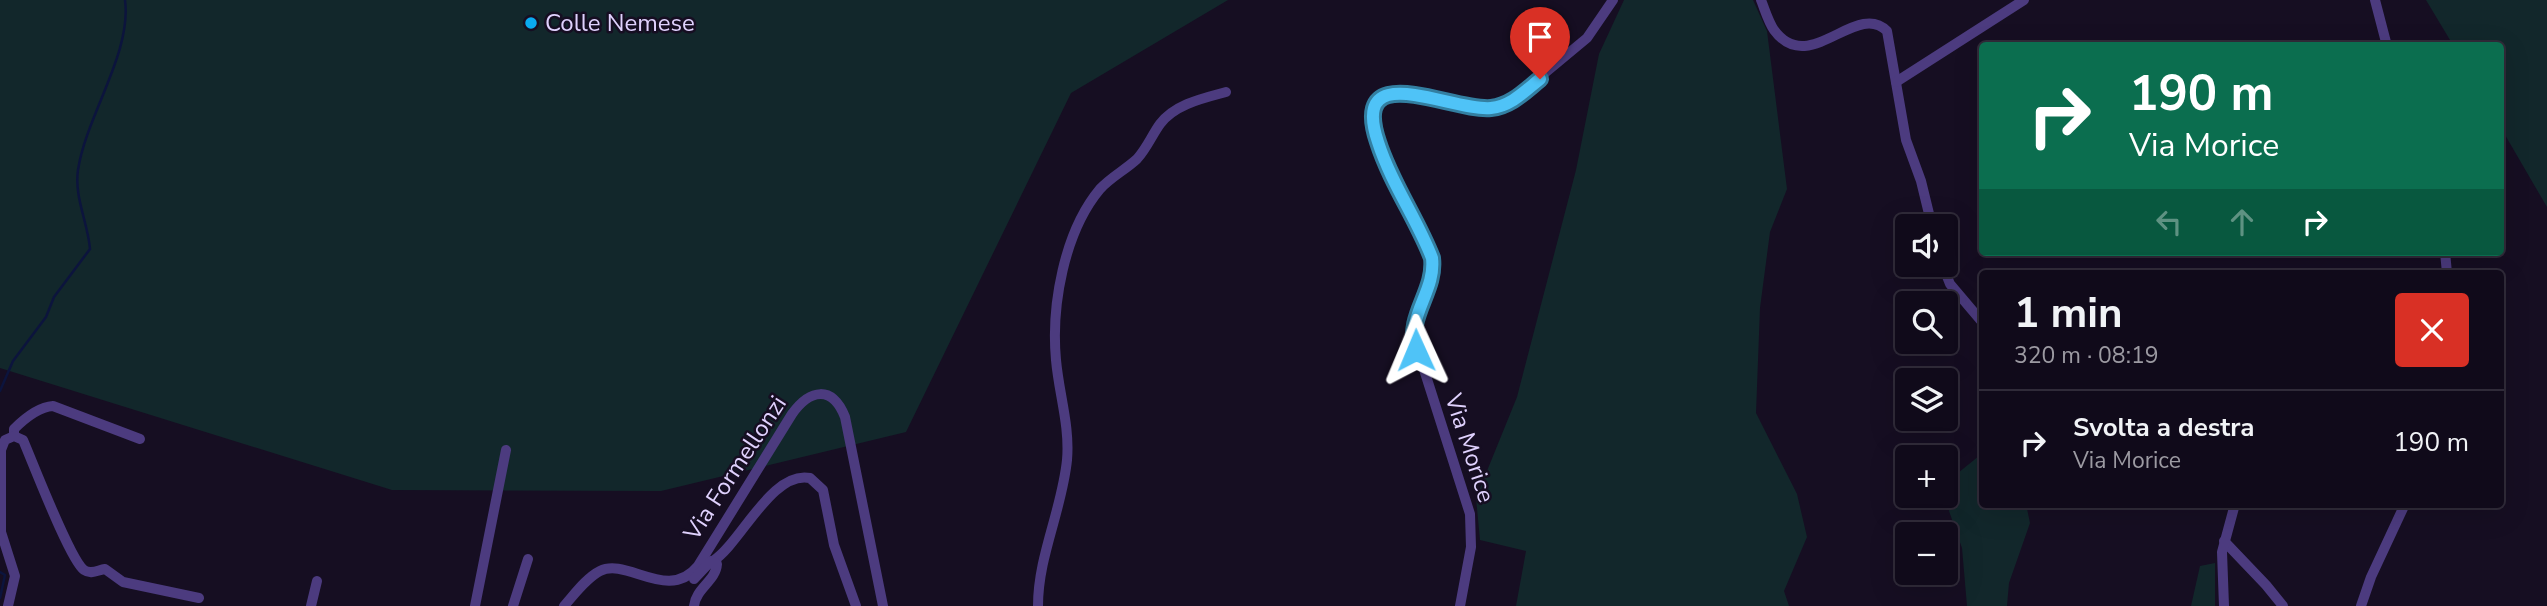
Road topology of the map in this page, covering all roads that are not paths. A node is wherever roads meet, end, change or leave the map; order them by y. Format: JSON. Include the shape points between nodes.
{"nodes":[{"id":1,"x":1614,"y":0,"type":"edge"},
{"id":2,"x":1761,"y":0,"type":"edge"},
{"id":3,"x":2024,"y":0,"type":"edge"},
{"id":4,"x":2375,"y":0,"type":"edge"},
{"id":5,"x":2386,"y":42,"type":"edge"},
{"id":6,"x":1896,"y":82,"type":"junction"},
{"id":7,"x":1226,"y":92,"type":"dead end"},
{"id":8,"x":1929,"y":214,"type":"edge"},
{"id":9,"x":1947,"y":277,"type":"edge"},
{"id":10,"x":1979,"y":318,"type":"edge"},
{"id":11,"x":14,"y":436,"type":"junction"},
{"id":12,"x":140,"y":439,"type":"dead end"},
{"id":13,"x":506,"y":450,"type":"dead end"},
{"id":14,"x":2234,"y":508,"type":"edge"},
{"id":15,"x":2403,"y":508,"type":"edge"},
{"id":16,"x":2224,"y":541,"type":"junction"},
{"id":17,"x":528,"y":559,"type":"dead end"},
{"id":18,"x":713,"y":561,"type":"junction"},
{"id":19,"x":655,"y":579,"type":"junction"},
{"id":20,"x":317,"y":581,"type":"dead end"},
{"id":21,"x":199,"y":598,"type":"dead end"},
{"id":22,"x":8,"y":606,"type":"edge"},
{"id":23,"x":311,"y":606,"type":"edge"},
{"id":24,"x":475,"y":606,"type":"edge"},
{"id":25,"x":513,"y":606,"type":"edge"},
{"id":26,"x":564,"y":606,"type":"edge"},
{"id":27,"x":694,"y":606,"type":"edge"},
{"id":28,"x":856,"y":606,"type":"edge"},
{"id":29,"x":883,"y":606,"type":"edge"},
{"id":30,"x":1038,"y":606,"type":"edge"},
{"id":31,"x":1460,"y":606,"type":"edge"},
{"id":32,"x":2224,"y":606,"type":"edge"},
{"id":33,"x":2283,"y":606,"type":"edge"},
{"id":34,"x":2361,"y":606,"type":"edge"}],
"edges":[{"from":1,"to":31,"type":"street","name":"Via Morice","via":[[1587,38],[1510,102],[1479,108],[1394,93],[1380,98],[1374,109],[1379,146],[1432,258],[1431,278],[1415,315],[1413,335],[1470,514],[1471,547]]},
{"from":2,"to":6,"type":"street","via":[[1776,32],[1799,45],[1812,45],[1864,20],[1881,25],[1889,37]]},
{"from":3,"to":6,"type":"street"},
{"from":4,"to":5,"type":"street"},
{"from":6,"to":8,"type":"street","via":[[1907,145]]},
{"from":7,"to":30,"type":"street","via":[[1166,117],[1141,154],[1093,199],[1067,257],[1056,318],[1066,463]]},
{"from":9,"to":10,"type":"street"},
{"from":11,"to":12,"type":"street","via":[[18,425],[39,409],[53,406]]},
{"from":11,"to":21,"type":"street","via":[[23,440],[84,570],[106,569],[123,582]]},
{"from":11,"to":22,"type":"street","via":[[5,440],[1,450],[1,533],[15,576]]},
{"from":13,"to":24,"type":"street"},
{"from":14,"to":16,"type":"street"},
{"from":15,"to":34,"type":"street"},
{"from":16,"to":32,"type":"street"},
{"from":16,"to":33,"type":"street"},
{"from":17,"to":25,"type":"street"},
{"from":18,"to":19,"type":"street","via":[[682,584],[668,585]]},
{"from":18,"to":27,"type":"street","via":[[717,568],[697,593]]},
{"from":18,"to":28,"type":"street","via":[[777,491],[798,477],[812,478],[823,490],[834,545]]},
{"from":19,"to":26,"type":"street","name":"Via Formellonzi","via":[[603,570]]},
{"from":19,"to":29,"type":"street","name":"Via Formellonzi","via":[[683,578],[696,569],[794,411],[808,397],[821,394],[832,398],[845,417]]},
{"from":20,"to":23,"type":"street"}]}
